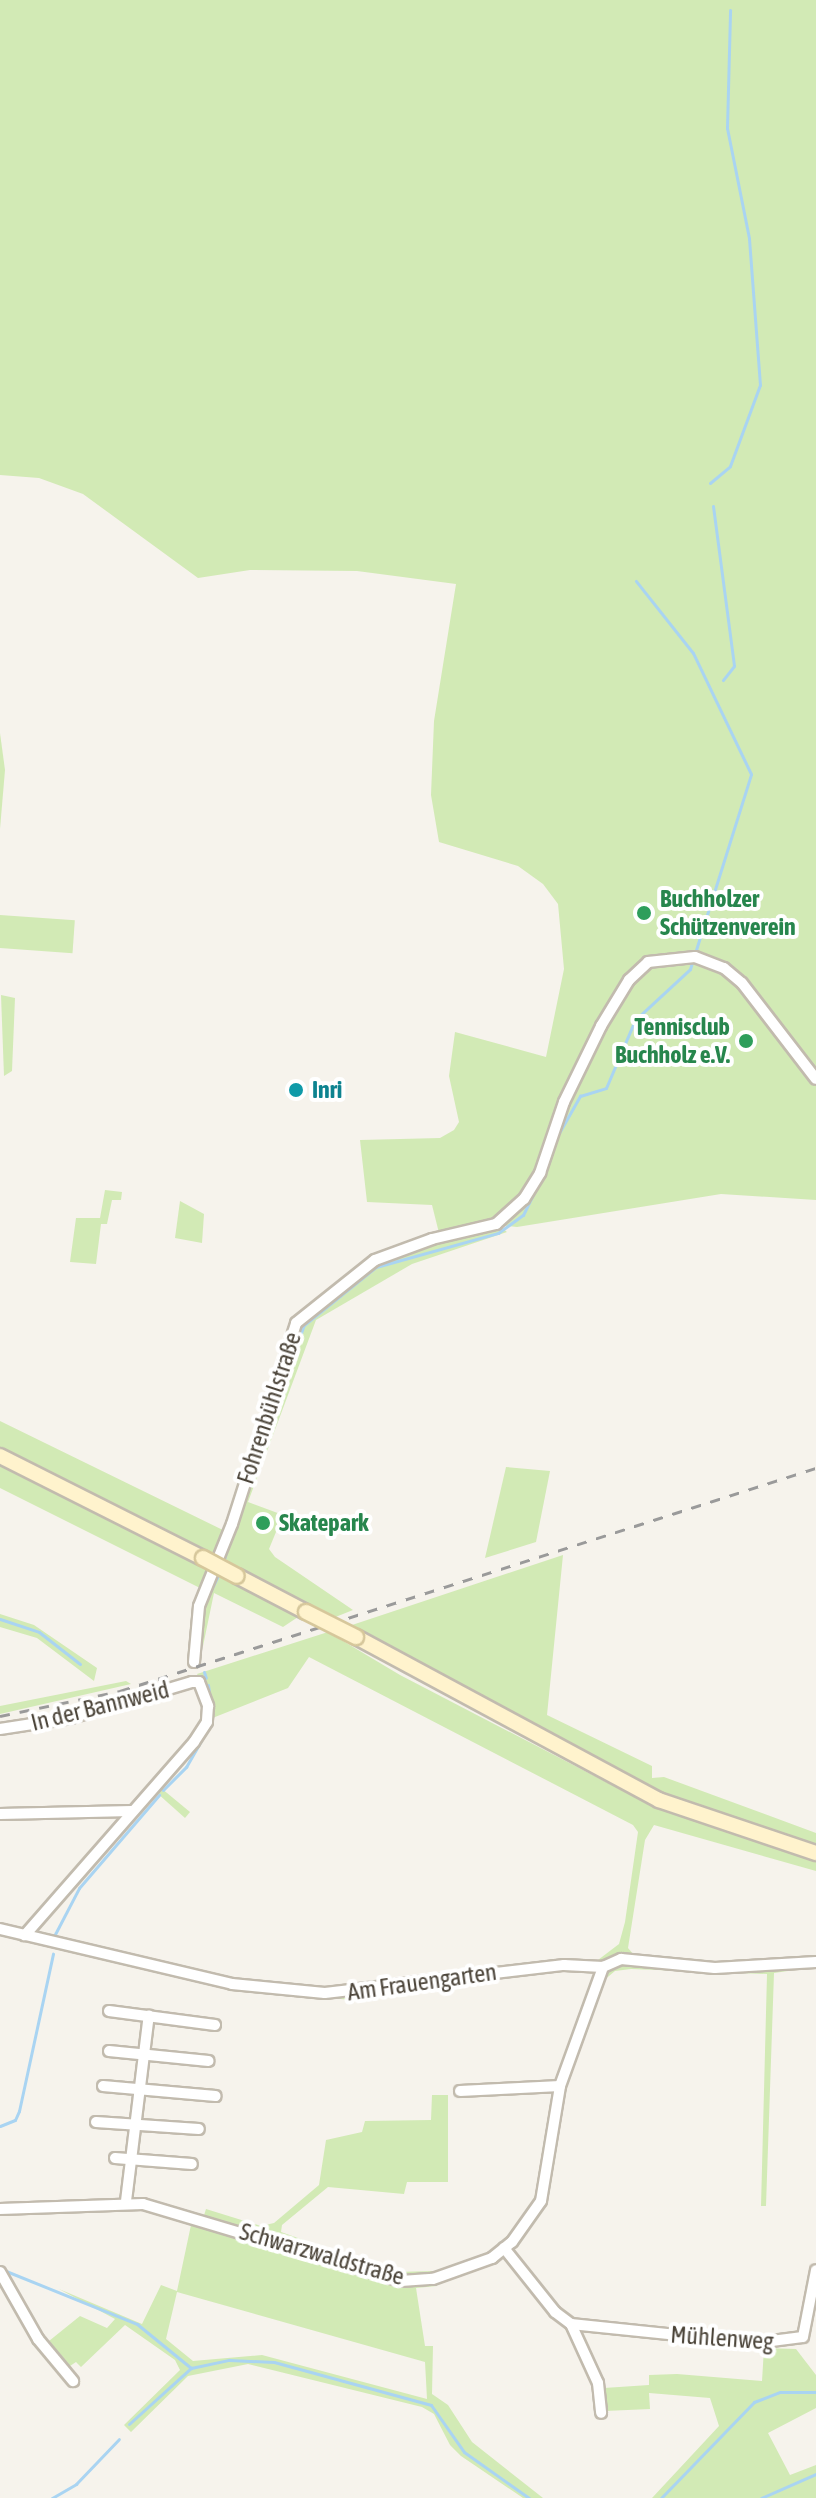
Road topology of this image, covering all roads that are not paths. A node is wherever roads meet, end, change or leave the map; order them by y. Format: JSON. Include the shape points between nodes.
{"nodes":[{"id":1,"x":816,"y":1079,"type":"edge"},
{"id":2,"x":0,"y":1456,"type":"edge"},
{"id":3,"x":194,"y":1662,"type":"dead end"},
{"id":4,"x":0,"y":1729,"type":"edge"},
{"id":5,"x":132,"y":1811,"type":"junction"},
{"id":6,"x":0,"y":1814,"type":"edge"},
{"id":7,"x":816,"y":1853,"type":"edge"},
{"id":8,"x":0,"y":1929,"type":"edge"},
{"id":9,"x":25,"y":1935,"type":"junction"},
{"id":10,"x":816,"y":1962,"type":"edge"},
{"id":11,"x":603,"y":1967,"type":"junction"},
{"id":12,"x":109,"y":2011,"type":"dead end"},
{"id":13,"x":149,"y":2015,"type":"junction"},
{"id":14,"x":215,"y":2025,"type":"dead end"},
{"id":15,"x":109,"y":2051,"type":"dead end"},
{"id":16,"x":143,"y":2053,"type":"junction"},
{"id":17,"x":209,"y":2061,"type":"dead end"},
{"id":18,"x":103,"y":2086,"type":"dead end"},
{"id":19,"x":560,"y":2086,"type":"junction"},
{"id":20,"x":138,"y":2088,"type":"junction"},
{"id":21,"x":460,"y":2091,"type":"dead end"},
{"id":22,"x":216,"y":2096,"type":"dead end"},
{"id":23,"x":96,"y":2122,"type":"dead end"},
{"id":24,"x":136,"y":2125,"type":"junction"},
{"id":25,"x":199,"y":2129,"type":"dead end"},
{"id":26,"x":115,"y":2158,"type":"dead end"},
{"id":27,"x":132,"y":2161,"type":"junction"},
{"id":28,"x":192,"y":2164,"type":"dead end"},
{"id":29,"x":126,"y":2201,"type":"junction"},
{"id":30,"x":0,"y":2209,"type":"edge"},
{"id":31,"x":504,"y":2248,"type":"junction"},
{"id":32,"x":816,"y":2270,"type":"edge"},
{"id":33,"x":0,"y":2272,"type":"edge"},
{"id":34,"x":571,"y":2324,"type":"junction"},
{"id":35,"x":73,"y":2381,"type":"dead end"},
{"id":36,"x":601,"y":2413,"type":"dead end"}],
"edges":[{"from":1,"to":3,"type":"street","name":"Fohrenbühlstraße","via":[[742,983],[710,959],[648,962],[629,980],[564,1102],[540,1173],[524,1199],[496,1224],[375,1260],[296,1323],[232,1524],[199,1606]]},
{"from":2,"to":7,"type":"main road","bridge":true,"via":[[356,1637],[631,1787]]},
{"from":4,"to":5,"type":"street","name":"In der Bannweid","via":[[71,1718],[199,1682],[208,1706],[207,1722]]},
{"from":5,"to":6,"type":"street"},
{"from":5,"to":9,"type":"street"},
{"from":8,"to":9,"type":"street","name":"Am Frauengarten"},
{"from":9,"to":11,"type":"street","name":"Am Frauengarten","via":[[53,1946],[232,1984],[325,1993],[548,1966]]},
{"from":10,"to":11,"type":"street","via":[[715,1968],[621,1959]]},
{"from":11,"to":19,"type":"street","name":"Schwarzwaldstraße"},
{"from":12,"to":13,"type":"street"},
{"from":13,"to":14,"type":"street"},
{"from":13,"to":16,"type":"street"},
{"from":15,"to":16,"type":"street"},
{"from":16,"to":17,"type":"street"},
{"from":16,"to":20,"type":"street"},
{"from":18,"to":20,"type":"street"},
{"from":19,"to":21,"type":"street"},
{"from":19,"to":31,"type":"street","name":"Schwarzwaldstraße","via":[[541,2201]]},
{"from":20,"to":22,"type":"street"},
{"from":20,"to":24,"type":"street"},
{"from":23,"to":24,"type":"street"},
{"from":24,"to":25,"type":"street"},
{"from":24,"to":27,"type":"street"},
{"from":26,"to":27,"type":"street"},
{"from":27,"to":28,"type":"street"},
{"from":27,"to":29,"type":"street"},
{"from":29,"to":30,"type":"street","name":"Schwarzwaldstraße"},
{"from":29,"to":31,"type":"street","name":"Schwarzwaldstraße","via":[[401,2281],[433,2279],[477,2265]]},
{"from":31,"to":34,"type":"street","via":[[555,2312]]},
{"from":32,"to":34,"type":"street","name":"Mühlenweg","via":[[809,2286],[809,2326],[803,2337],[787,2343]]},
{"from":33,"to":35,"type":"street","via":[[38,2339]]},
{"from":34,"to":36,"type":"street","via":[[598,2383]]}]}
